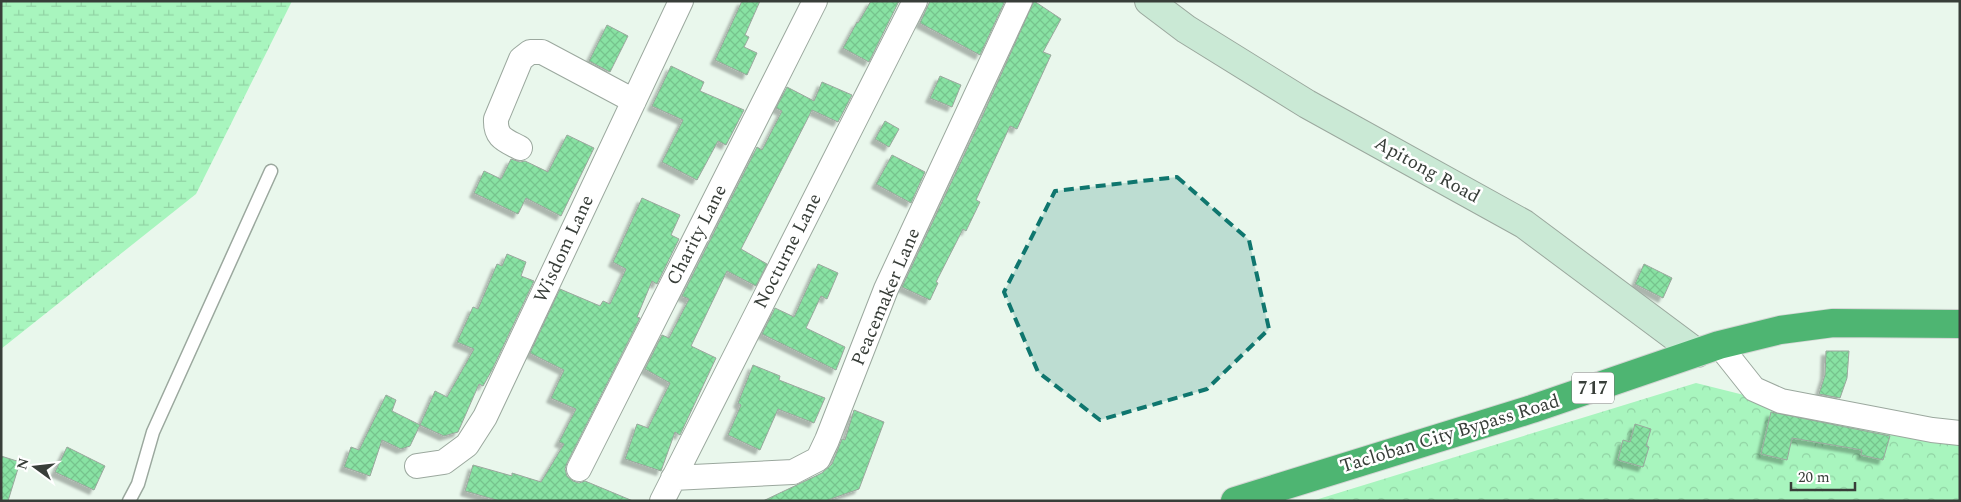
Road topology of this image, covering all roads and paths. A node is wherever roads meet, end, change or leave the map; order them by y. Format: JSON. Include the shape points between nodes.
{"nodes":[{"id":1,"x":681,"y":1,"type":"edge"},
{"id":2,"x":815,"y":1,"type":"edge"},
{"id":3,"x":915,"y":1,"type":"edge"},
{"id":4,"x":1020,"y":1,"type":"edge"},
{"id":5,"x":1149,"y":1,"type":"edge"},
{"id":6,"x":634,"y":101,"type":"junction"},
{"id":7,"x":520,"y":148,"type":"dead end"},
{"id":8,"x":271,"y":171,"type":"dead end"},
{"id":9,"x":1960,"y":324,"type":"edge"},
{"id":10,"x":1708,"y":349,"type":"junction"},
{"id":11,"x":1960,"y":433,"type":"edge"},
{"id":12,"x":417,"y":466,"type":"dead end"},
{"id":13,"x":579,"y":470,"type":"dead end"},
{"id":14,"x":673,"y":478,"type":"junction"},
{"id":15,"x":129,"y":501,"type":"edge"},
{"id":16,"x":662,"y":501,"type":"edge"},
{"id":17,"x":1235,"y":501,"type":"edge"}],
"edges":[{"from":1,"to":6,"type":"street","name":"Wisdom Lane"},
{"from":2,"to":13,"type":"street","name":"Charity Lane"},
{"from":3,"to":14,"type":"street","name":"Nocturne Lane"},
{"from":4,"to":14,"type":"street","name":"Peacemaker Lane","via":[[886,289],[818,460],[793,472]]},
{"from":5,"to":10,"type":"street","name":"Apitong Road","via":[[1186,29],[1307,104],[1524,224]]},
{"from":6,"to":7,"type":"street","via":[[542,52],[530,52],[521,59],[496,119],[495,130],[501,138]]},
{"from":6,"to":12,"type":"street","name":"Wisdom Lane","via":[[485,417],[467,445],[444,462]]},
{"from":8,"to":15,"type":"lane","via":[[154,432],[138,484]]},
{"from":9,"to":10,"type":"highway","name":"Tacloban City Bypass Road","number":"717","via":[[1832,323],[1780,330]]},
{"from":10,"to":11,"type":"street","via":[[1754,389],[1781,402]]},
{"from":10,"to":17,"type":"highway","name":"Tacloban City Bypass Road","number":"717","via":[[1532,409]]},
{"from":14,"to":16,"type":"street","name":"Nocturne Lane"}]}
